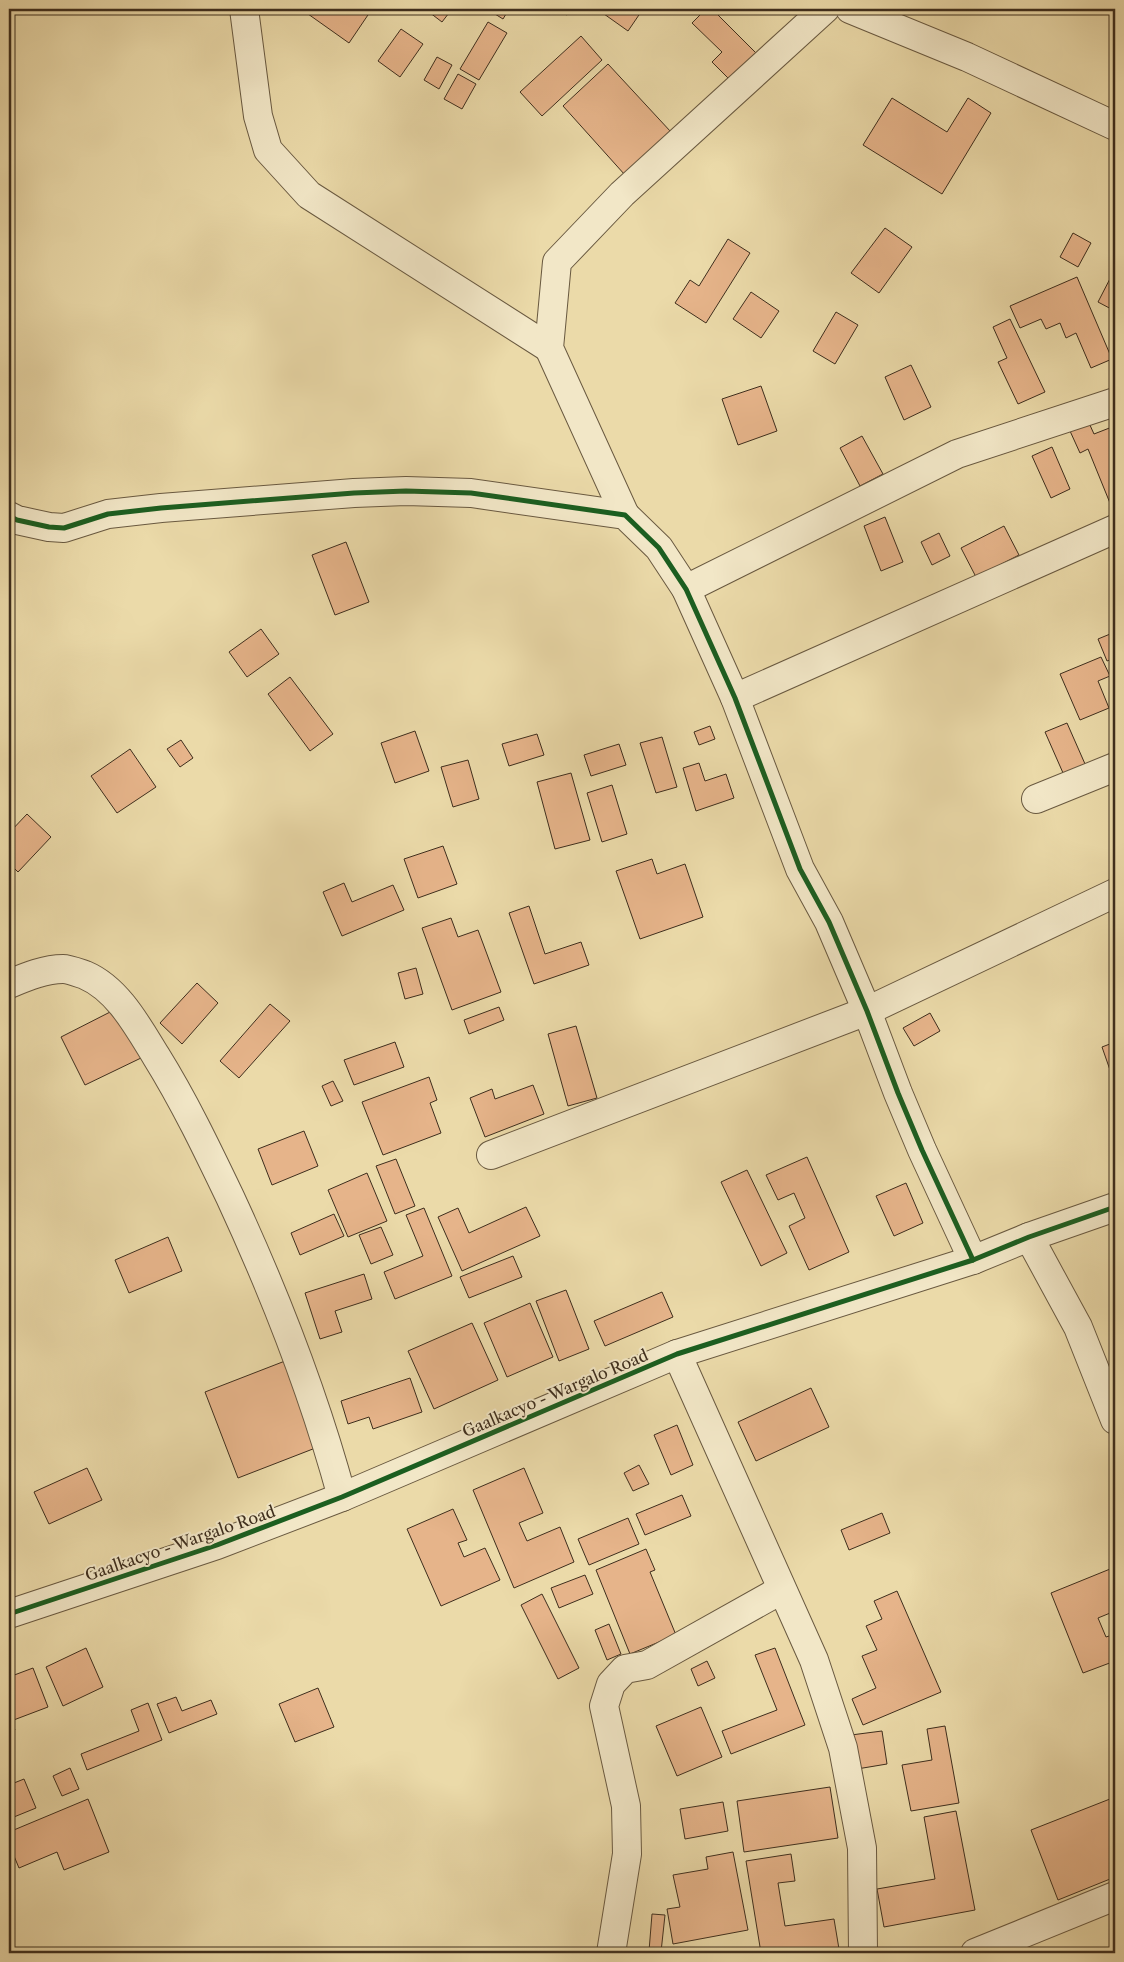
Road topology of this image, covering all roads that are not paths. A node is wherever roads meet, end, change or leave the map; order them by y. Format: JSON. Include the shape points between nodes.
{"nodes":[{"id":1,"x":244,"y":9,"type":"edge"},
{"id":2,"x":825,"y":9,"type":"edge"},
{"id":3,"x":850,"y":9,"type":"edge"},
{"id":4,"x":1115,"y":126,"type":"edge"},
{"id":5,"x":549,"y":348,"type":"junction"},
{"id":6,"x":1115,"y":402,"type":"edge"},
{"id":7,"x":625,"y":515,"type":"junction"},
{"id":8,"x":9,"y":516,"type":"edge"},
{"id":9,"x":1115,"y":530,"type":"edge"},
{"id":10,"x":686,"y":589,"type":"junction"},
{"id":11,"x":735,"y":698,"type":"junction"},
{"id":12,"x":1115,"y":767,"type":"edge"},
{"id":13,"x":1036,"y":799,"type":"dead end"},
{"id":14,"x":1115,"y":893,"type":"edge"},
{"id":15,"x":9,"y":984,"type":"edge"},
{"id":16,"x":867,"y":1011,"type":"junction"},
{"id":17,"x":491,"y":1155,"type":"dead end"},
{"id":18,"x":1115,"y":1207,"type":"edge"},
{"id":19,"x":1030,"y":1237,"type":"junction"},
{"id":20,"x":973,"y":1260,"type":"junction"},
{"id":21,"x":677,"y":1354,"type":"junction"},
{"id":22,"x":1115,"y":1420,"type":"edge"},
{"id":23,"x":342,"y":1497,"type":"junction"},
{"id":24,"x":782,"y":1590,"type":"junction"},
{"id":25,"x":9,"y":1614,"type":"edge"},
{"id":26,"x":1115,"y":1896,"type":"edge"},
{"id":27,"x":611,"y":1953,"type":"edge"},
{"id":28,"x":863,"y":1953,"type":"edge"},
{"id":29,"x":975,"y":1953,"type":"edge"}],
"edges":[{"from":1,"to":5,"type":"street","via":[[258,116],[268,150],[309,195]]},
{"from":2,"to":5,"type":"street","via":[[622,194],[557,262]]},
{"from":3,"to":4,"type":"street","via":[[967,57]]},
{"from":5,"to":7,"type":"street"},
{"from":6,"to":10,"type":"street","via":[[957,454]]},
{"from":7,"to":8,"type":"street","via":[[471,493],[406,491],[161,508],[108,514],[64,528]]},
{"from":7,"to":10,"type":"street","via":[[659,548]]},
{"from":9,"to":11,"type":"street"},
{"from":10,"to":11,"type":"street"},
{"from":11,"to":16,"type":"street","via":[[800,869],[829,922]]},
{"from":12,"to":13,"type":"street"},
{"from":14,"to":16,"type":"street"},
{"from":15,"to":23,"type":"street","via":[[64,968],[86,976],[110,992],[140,1030],[178,1090],[251,1241],[317,1414]]},
{"from":16,"to":17,"type":"street"},
{"from":16,"to":20,"type":"street","via":[[908,1118]]},
{"from":18,"to":19,"type":"street","name":"Gaalkacyo - Wargalo Road"},
{"from":19,"to":20,"type":"street","name":"Gaalkacyo - Wargalo Road"},
{"from":19,"to":22,"type":"street","via":[[1078,1327]]},
{"from":20,"to":21,"type":"street","name":"Gaalkacyo - Wargalo Road"},
{"from":21,"to":23,"type":"street","name":"Gaalkacyo - Wargalo Road"},
{"from":21,"to":24,"type":"street"},
{"from":23,"to":25,"type":"street","name":"Gaalkacyo - Wargalo Road","via":[[217,1545]]},
{"from":24,"to":27,"type":"street","via":[[647,1665],[625,1669],[611,1684],[604,1706],[626,1806],[627,1854]]},
{"from":24,"to":28,"type":"street","via":[[814,1660],[843,1748],[862,1848]]},
{"from":26,"to":29,"type":"street"}]}
